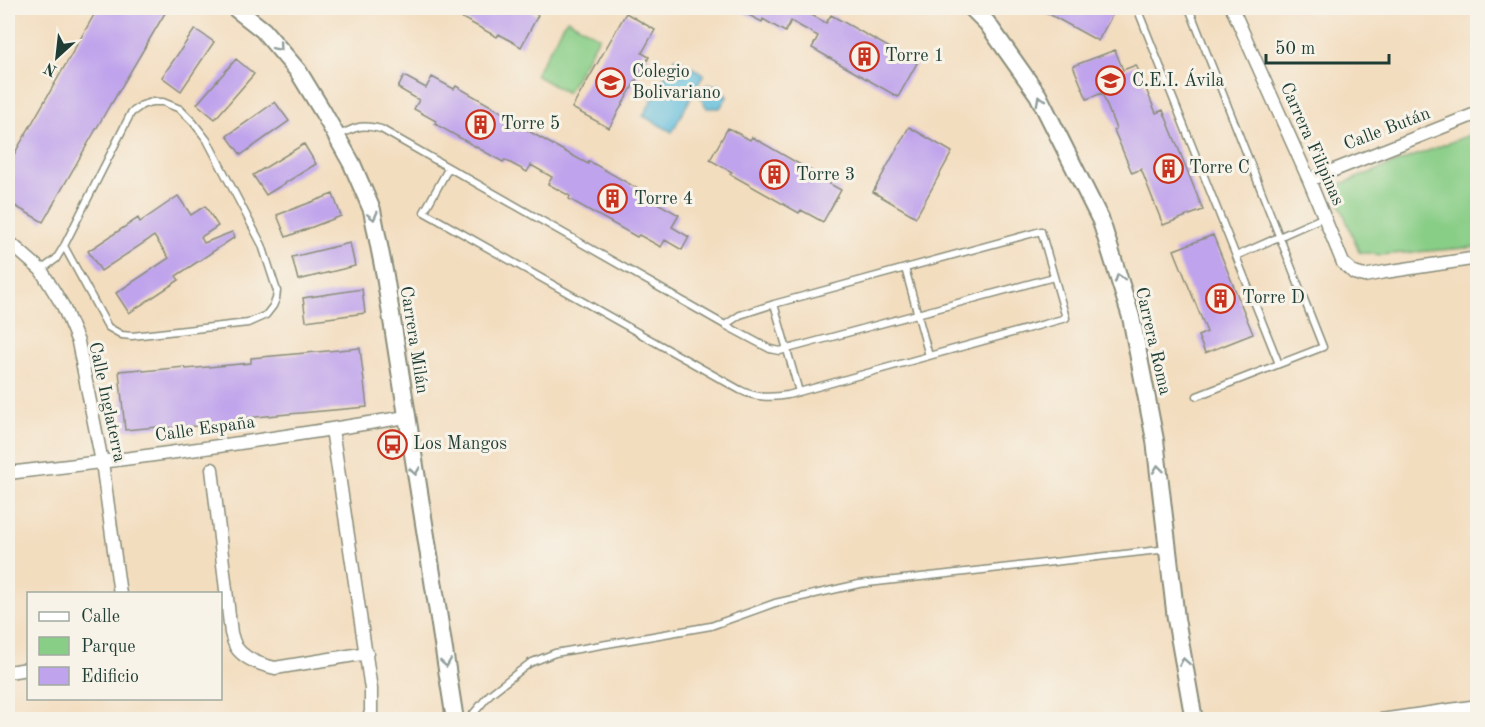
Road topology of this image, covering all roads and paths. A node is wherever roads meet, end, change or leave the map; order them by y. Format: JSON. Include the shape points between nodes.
{"nodes":[{"id":1,"x":236,"y":8,"type":"edge"},
{"id":2,"x":972,"y":8,"type":"edge"},
{"id":3,"x":1137,"y":8,"type":"edge"},
{"id":4,"x":1189,"y":8,"type":"edge"},
{"id":5,"x":1232,"y":8,"type":"edge"},
{"id":6,"x":1478,"y":113,"type":"edge"},
{"id":7,"x":336,"y":136,"type":"junction"},
{"id":8,"x":448,"y":169,"type":"junction"},
{"id":9,"x":1309,"y":180,"type":"junction"},
{"id":10,"x":1324,"y":217,"type":"junction"},
{"id":11,"x":1280,"y":237,"type":"junction"},
{"id":12,"x":8,"y":241,"type":"edge"},
{"id":13,"x":64,"y":246,"type":"junction"},
{"id":14,"x":1236,"y":256,"type":"junction"},
{"id":15,"x":1478,"y":258,"type":"edge"},
{"id":16,"x":905,"y":268,"type":"junction"},
{"id":17,"x":41,"y":270,"type":"junction"},
{"id":18,"x":1054,"y":277,"type":"junction"},
{"id":19,"x":774,"y":304,"type":"junction"},
{"id":20,"x":917,"y":314,"type":"junction"},
{"id":21,"x":725,"y":325,"type":"junction"},
{"id":22,"x":787,"y":350,"type":"junction"},
{"id":23,"x":929,"y":356,"type":"junction"},
{"id":24,"x":1279,"y":364,"type":"junction"},
{"id":25,"x":799,"y":392,"type":"junction"},
{"id":26,"x":1197,"y":396,"type":"dead end"},
{"id":27,"x":406,"y":417,"type":"junction"},
{"id":28,"x":332,"y":429,"type":"junction"},
{"id":29,"x":102,"y":462,"type":"junction"},
{"id":30,"x":212,"y":469,"type":"dead end"},
{"id":31,"x":8,"y":473,"type":"edge"},
{"id":32,"x":1168,"y":549,"type":"junction"},
{"id":33,"x":120,"y":592,"type":"edge"},
{"id":34,"x":367,"y":653,"type":"junction"},
{"id":35,"x":27,"y":669,"type":"edge"},
{"id":36,"x":8,"y":672,"type":"edge"},
{"id":37,"x":1478,"y":706,"type":"edge"},
{"id":38,"x":368,"y":720,"type":"edge"},
{"id":39,"x":456,"y":720,"type":"edge"},
{"id":40,"x":468,"y":720,"type":"edge"},
{"id":41,"x":1194,"y":720,"type":"edge"},
{"id":42,"x":1381,"y":720,"type":"edge"}],
"edges":[{"from":1,"to":7,"type":"street","name":"Carrera Milán","one_way":true,"via":[[263,30],[298,71]]},
{"from":32,"to":2,"type":"street","name":"Carrera Roma","one_way":true,"via":[[1155,440],[1131,317],[1101,221],[1038,95]]},
{"from":3,"to":14,"type":"lane"},
{"from":4,"to":11,"type":"lane"},
{"from":5,"to":9,"type":"street","name":"Carrera Filipinas"},
{"from":6,"to":9,"type":"street","name":"Calle Bután"},
{"from":7,"to":8,"type":"lane","via":[[359,127],[381,129]]},
{"from":7,"to":27,"type":"street","name":"Carrera Milán","one_way":true,"via":[[372,210]]},
{"from":8,"to":21,"type":"lane"},
{"from":8,"to":25,"type":"lane","via":[[424,212],[750,395],[767,397]]},
{"from":9,"to":10,"type":"street","name":"Carrera Filipinas"},
{"from":10,"to":11,"type":"lane"},
{"from":10,"to":15,"type":"street","name":"Carrera Filipinas","via":[[1343,263],[1364,276]]},
{"from":11,"to":14,"type":"lane"},
{"from":11,"to":24,"type":"lane","via":[[1323,347]]},
{"from":12,"to":17,"type":"street","name":"Calle Inglaterra"},
{"from":13,"to":13,"type":"lane","via":[[108,327],[122,335],[248,322],[266,315],[276,299],[262,245],[207,140],[180,109],[163,102],[142,105],[131,113]]},
{"from":13,"to":17,"type":"lane","via":[[56,259]]},
{"from":14,"to":24,"type":"lane"},
{"from":16,"to":18,"type":"lane","via":[[1041,231]]},
{"from":16,"to":19,"type":"lane"},
{"from":16,"to":20,"type":"lane"},
{"from":17,"to":29,"type":"street","name":"Calle Inglaterra","via":[[63,306],[78,342]]},
{"from":18,"to":20,"type":"lane"},
{"from":18,"to":23,"type":"lane","via":[[1066,318]]},
{"from":19,"to":21,"type":"lane","via":[[740,315]]},
{"from":19,"to":22,"type":"lane"},
{"from":20,"to":22,"type":"lane"},
{"from":20,"to":23,"type":"lane"},
{"from":21,"to":22,"type":"lane","via":[[770,349]]},
{"from":22,"to":25,"type":"lane"},
{"from":23,"to":25,"type":"lane"},
{"from":24,"to":26,"type":"lane"},
{"from":27,"to":28,"type":"street","name":"Calle España"},
{"from":27,"to":39,"type":"street","name":"Carrera Milán","one_way":true},
{"from":28,"to":29,"type":"street","name":"Calle España"},
{"from":28,"to":34,"type":"street"},
{"from":29,"to":31,"type":"street","name":"Calle España"},
{"from":29,"to":33,"type":"street","name":"Calle Inglaterra"},
{"from":30,"to":34,"type":"street","via":[[231,633],[236,647],[248,659],[275,668]]},
{"from":32,"to":40,"type":"lane","via":[[859,584],[775,603],[711,626],[555,653],[530,663],[490,694]]},
{"from":41,"to":32,"type":"street","name":"Carrera Roma","one_way":true},
{"from":34,"to":38,"type":"street","via":[[371,689]]},
{"from":35,"to":36,"type":"street"},
{"from":37,"to":42,"type":"street"}]}
